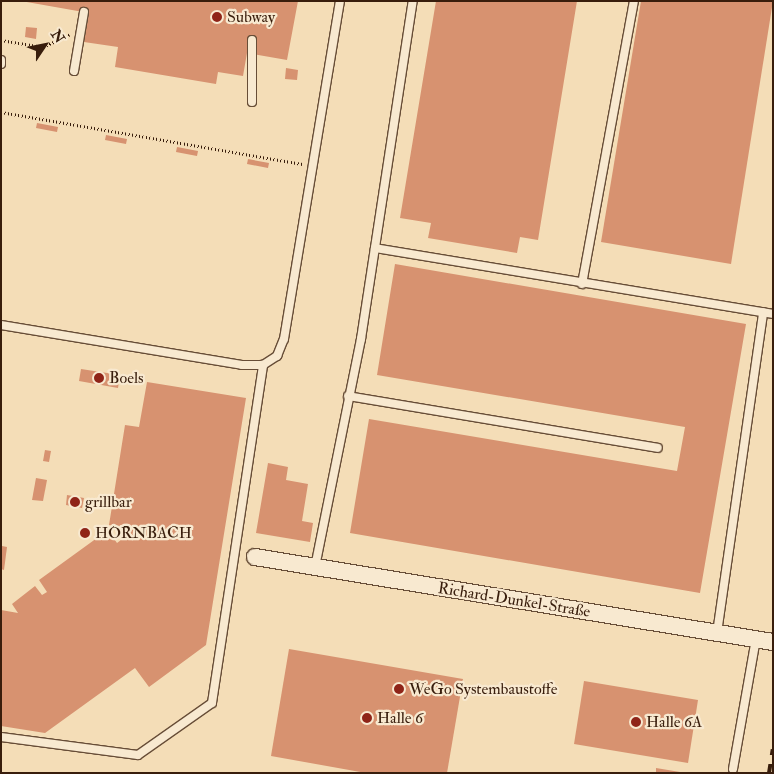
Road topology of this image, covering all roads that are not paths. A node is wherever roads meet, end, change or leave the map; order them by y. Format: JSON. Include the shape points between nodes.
{"nodes":[{"id":1,"x":340,"y":1,"type":"edge"},
{"id":2,"x":413,"y":1,"type":"edge"},
{"id":3,"x":634,"y":1,"type":"edge"},
{"id":4,"x":84,"y":12,"type":"dead end"},
{"id":5,"x":252,"y":40,"type":"dead end"},
{"id":6,"x":1,"y":60,"type":"edge"},
{"id":7,"x":1,"y":64,"type":"edge"},
{"id":8,"x":74,"y":71,"type":"dead end"},
{"id":9,"x":252,"y":102,"type":"dead end"},
{"id":10,"x":375,"y":248,"type":"junction"},
{"id":11,"x":582,"y":284,"type":"junction"},
{"id":12,"x":763,"y":312,"type":"junction"},
{"id":13,"x":773,"y":314,"type":"edge"},
{"id":14,"x":1,"y":325,"type":"edge"},
{"id":15,"x":263,"y":365,"type":"junction"},
{"id":16,"x":348,"y":396,"type":"junction"},
{"id":17,"x":658,"y":448,"type":"dead end"},
{"id":18,"x":255,"y":557,"type":"dead end"},
{"id":19,"x":315,"y":567,"type":"junction"},
{"id":20,"x":717,"y":633,"type":"junction"},
{"id":21,"x":756,"y":639,"type":"junction"},
{"id":22,"x":773,"y":642,"type":"edge"},
{"id":23,"x":1,"y":737,"type":"edge"},
{"id":24,"x":733,"y":769,"type":"dead end"}],
"edges":[{"from":1,"to":15,"type":"lane","via":[[284,339],[277,356]]},
{"from":2,"to":10,"type":"lane"},
{"from":3,"to":11,"type":"lane"},
{"from":4,"to":8,"type":"lane"},
{"from":5,"to":9,"type":"lane"},
{"from":6,"to":7,"type":"lane"},
{"from":10,"to":11,"type":"lane"},
{"from":10,"to":16,"type":"lane"},
{"from":11,"to":12,"type":"lane"},
{"from":12,"to":13,"type":"lane"},
{"from":12,"to":20,"type":"lane"},
{"from":14,"to":15,"type":"lane","via":[[242,365]]},
{"from":15,"to":23,"type":"lane","via":[[212,703],[138,755]]},
{"from":16,"to":17,"type":"lane"},
{"from":16,"to":19,"type":"lane"},
{"from":18,"to":19,"type":"street","name":"Richard-Dunkel-Straße"},
{"from":19,"to":20,"type":"street","name":"Richard-Dunkel-Straße"},
{"from":20,"to":21,"type":"street","name":"Richard-Dunkel-Straße"},
{"from":21,"to":22,"type":"street","name":"Richard-Dunkel-Straße"},
{"from":21,"to":24,"type":"lane"}]}
